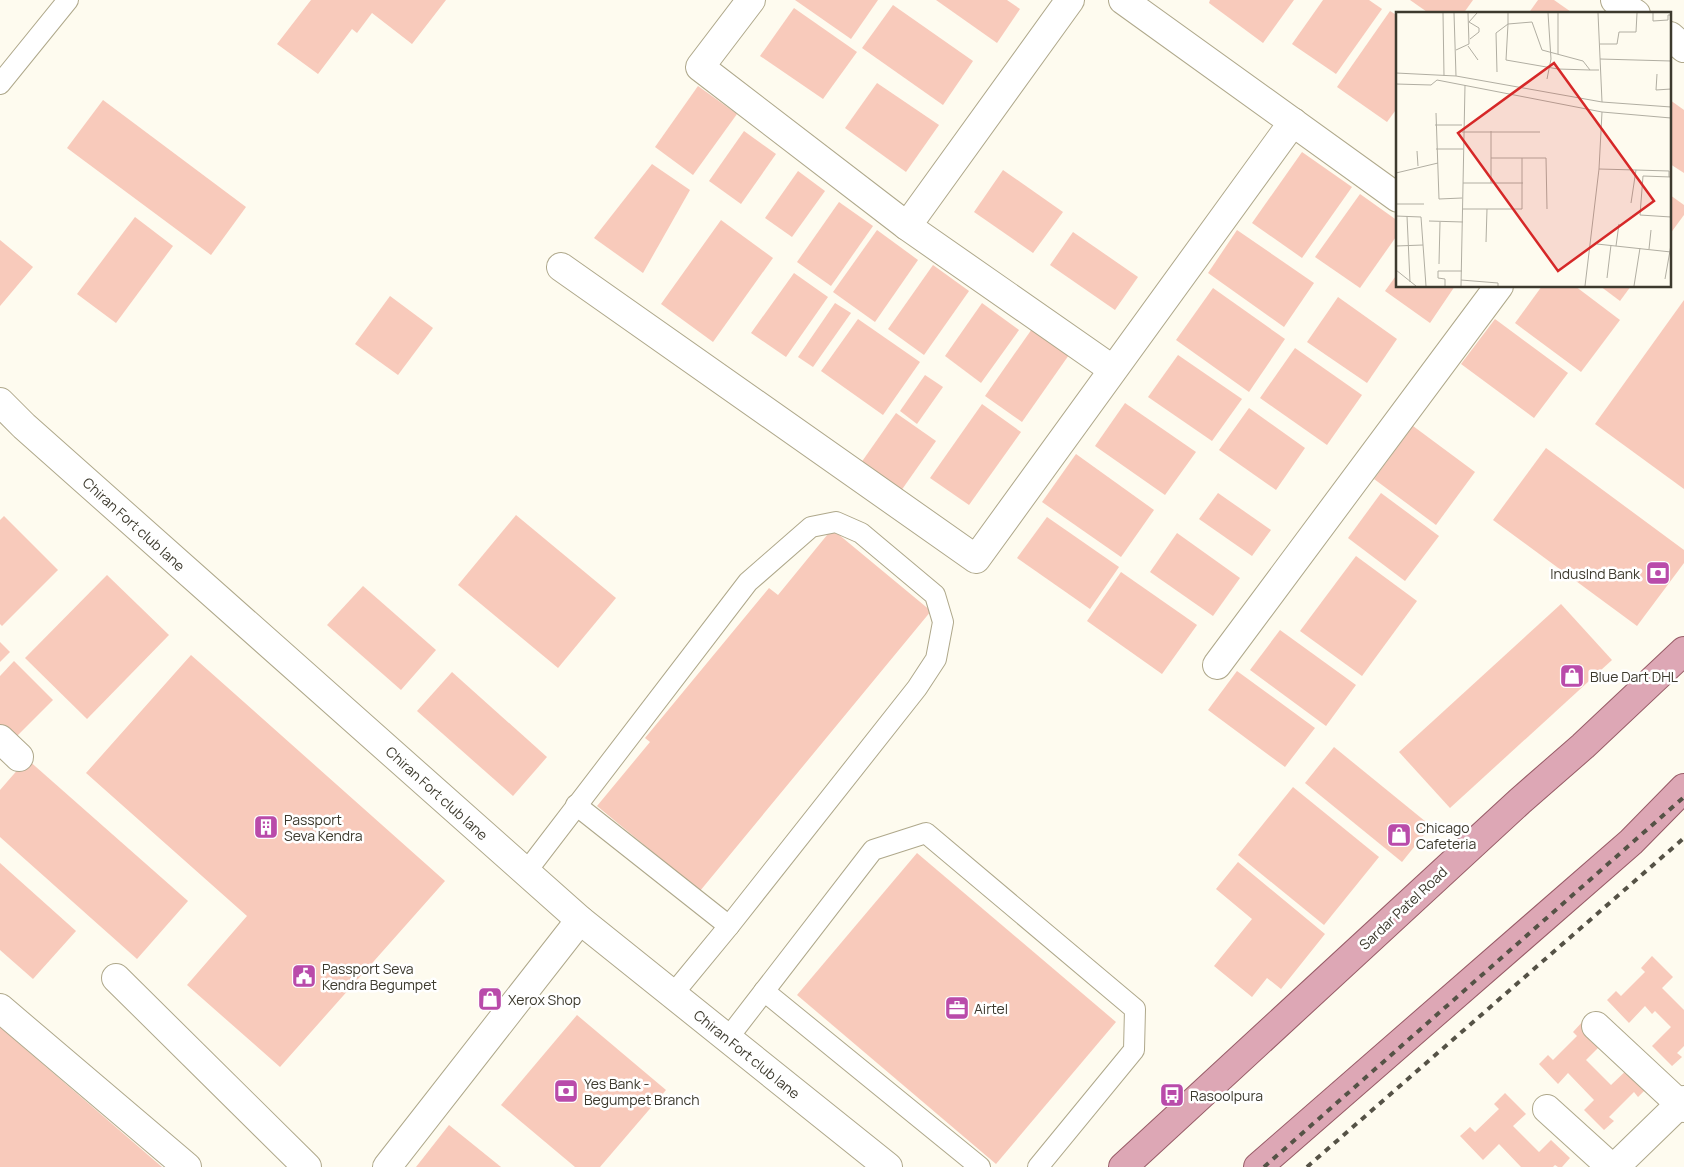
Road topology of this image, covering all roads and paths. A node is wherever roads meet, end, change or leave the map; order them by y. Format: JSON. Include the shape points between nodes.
{"nodes":[{"id":1,"x":68,"y":0,"type":"edge"},
{"id":2,"x":751,"y":0,"type":"edge"},
{"id":3,"x":1070,"y":0,"type":"edge"},
{"id":4,"x":1123,"y":0,"type":"edge"},
{"id":5,"x":1615,"y":0,"type":"edge"},
{"id":6,"x":1633,"y":12,"type":"edge"},
{"id":7,"x":0,"y":84,"type":"edge"},
{"id":8,"x":1293,"y":122,"type":"junction"},
{"id":9,"x":1396,"y":197,"type":"edge"},
{"id":10,"x":907,"y":226,"type":"junction"},
{"id":11,"x":561,"y":267,"type":"dead end"},
{"id":12,"x":1498,"y":288,"type":"edge"},
{"id":13,"x":1112,"y":369,"type":"junction"},
{"id":14,"x":0,"y":402,"type":"edge"},
{"id":15,"x":1684,"y":651,"type":"edge"},
{"id":16,"x":1217,"y":665,"type":"dead end"},
{"id":17,"x":1684,"y":788,"type":"edge"},
{"id":18,"x":576,"y":805,"type":"junction"},
{"id":19,"x":526,"y":872,"type":"junction"},
{"id":20,"x":580,"y":920,"type":"junction"},
{"id":21,"x":729,"y":926,"type":"junction"},
{"id":22,"x":116,"y":978,"type":"dead end"},
{"id":23,"x":764,"y":991,"type":"junction"},
{"id":24,"x":672,"y":994,"type":"junction"},
{"id":25,"x":0,"y":1008,"type":"edge"},
{"id":26,"x":1596,"y":1026,"type":"dead end"},
{"id":27,"x":728,"y":1038,"type":"junction"},
{"id":28,"x":464,"y":1069,"type":"junction"},
{"id":29,"x":436,"y":1072,"type":"dead end"},
{"id":30,"x":1683,"y":1104,"type":"edge"},
{"id":31,"x":1547,"y":1109,"type":"dead end"},
{"id":32,"x":187,"y":1167,"type":"edge"},
{"id":33,"x":307,"y":1167,"type":"edge"},
{"id":34,"x":387,"y":1167,"type":"edge"},
{"id":35,"x":888,"y":1167,"type":"edge"},
{"id":36,"x":980,"y":1167,"type":"edge"},
{"id":37,"x":1038,"y":1167,"type":"edge"},
{"id":38,"x":1123,"y":1167,"type":"edge"},
{"id":39,"x":1258,"y":1167,"type":"edge"},
{"id":40,"x":1611,"y":1167,"type":"edge"},
{"id":41,"x":1615,"y":1167,"type":"edge"}],
"edges":[{"from":1,"to":7,"type":"lane"},
{"from":2,"to":10,"type":"street","via":[[700,67]]},
{"from":3,"to":10,"type":"street"},
{"from":4,"to":8,"type":"street"},
{"from":5,"to":6,"type":"street"},
{"from":8,"to":9,"type":"street"},
{"from":8,"to":13,"type":"street"},
{"from":10,"to":13,"type":"street"},
{"from":11,"to":13,"type":"street","via":[[976,559]]},
{"from":12,"to":16,"type":"street"},
{"from":14,"to":19,"type":"street","name":"Chiran Fort club lane"},
{"from":15,"to":38,"type":"main road","name":"Sardar Patel Road"},
{"from":17,"to":39,"type":"main road","via":[[1631,842]]},
{"from":18,"to":19,"type":"lane"},
{"from":18,"to":21,"type":"lane"},
{"from":18,"to":21,"type":"lane","via":[[748,582],[811,527],[836,522],[861,534],[935,595],[943,622],[936,659],[911,696]]},
{"from":19,"to":20,"type":"street","name":"Chiran Fort club lane"},
{"from":20,"to":24,"type":"street","name":"Chiran Fort club lane"},
{"from":20,"to":28,"type":"street"},
{"from":21,"to":24,"type":"lane"},
{"from":22,"to":33,"type":"street"},
{"from":23,"to":27,"type":"lane"},
{"from":23,"to":36,"type":"lane"},
{"from":23,"to":37,"type":"lane","via":[[873,850],[926,832],[1135,1009],[1134,1050]]},
{"from":24,"to":27,"type":"street","name":"Chiran Fort club lane"},
{"from":25,"to":32,"type":"street"},
{"from":26,"to":30,"type":"street"},
{"from":27,"to":35,"type":"street","name":"Chiran Fort club lane"},
{"from":28,"to":29,"type":"street"},
{"from":28,"to":34,"type":"street"},
{"from":30,"to":41,"type":"street"},
{"from":31,"to":40,"type":"street"}]}
